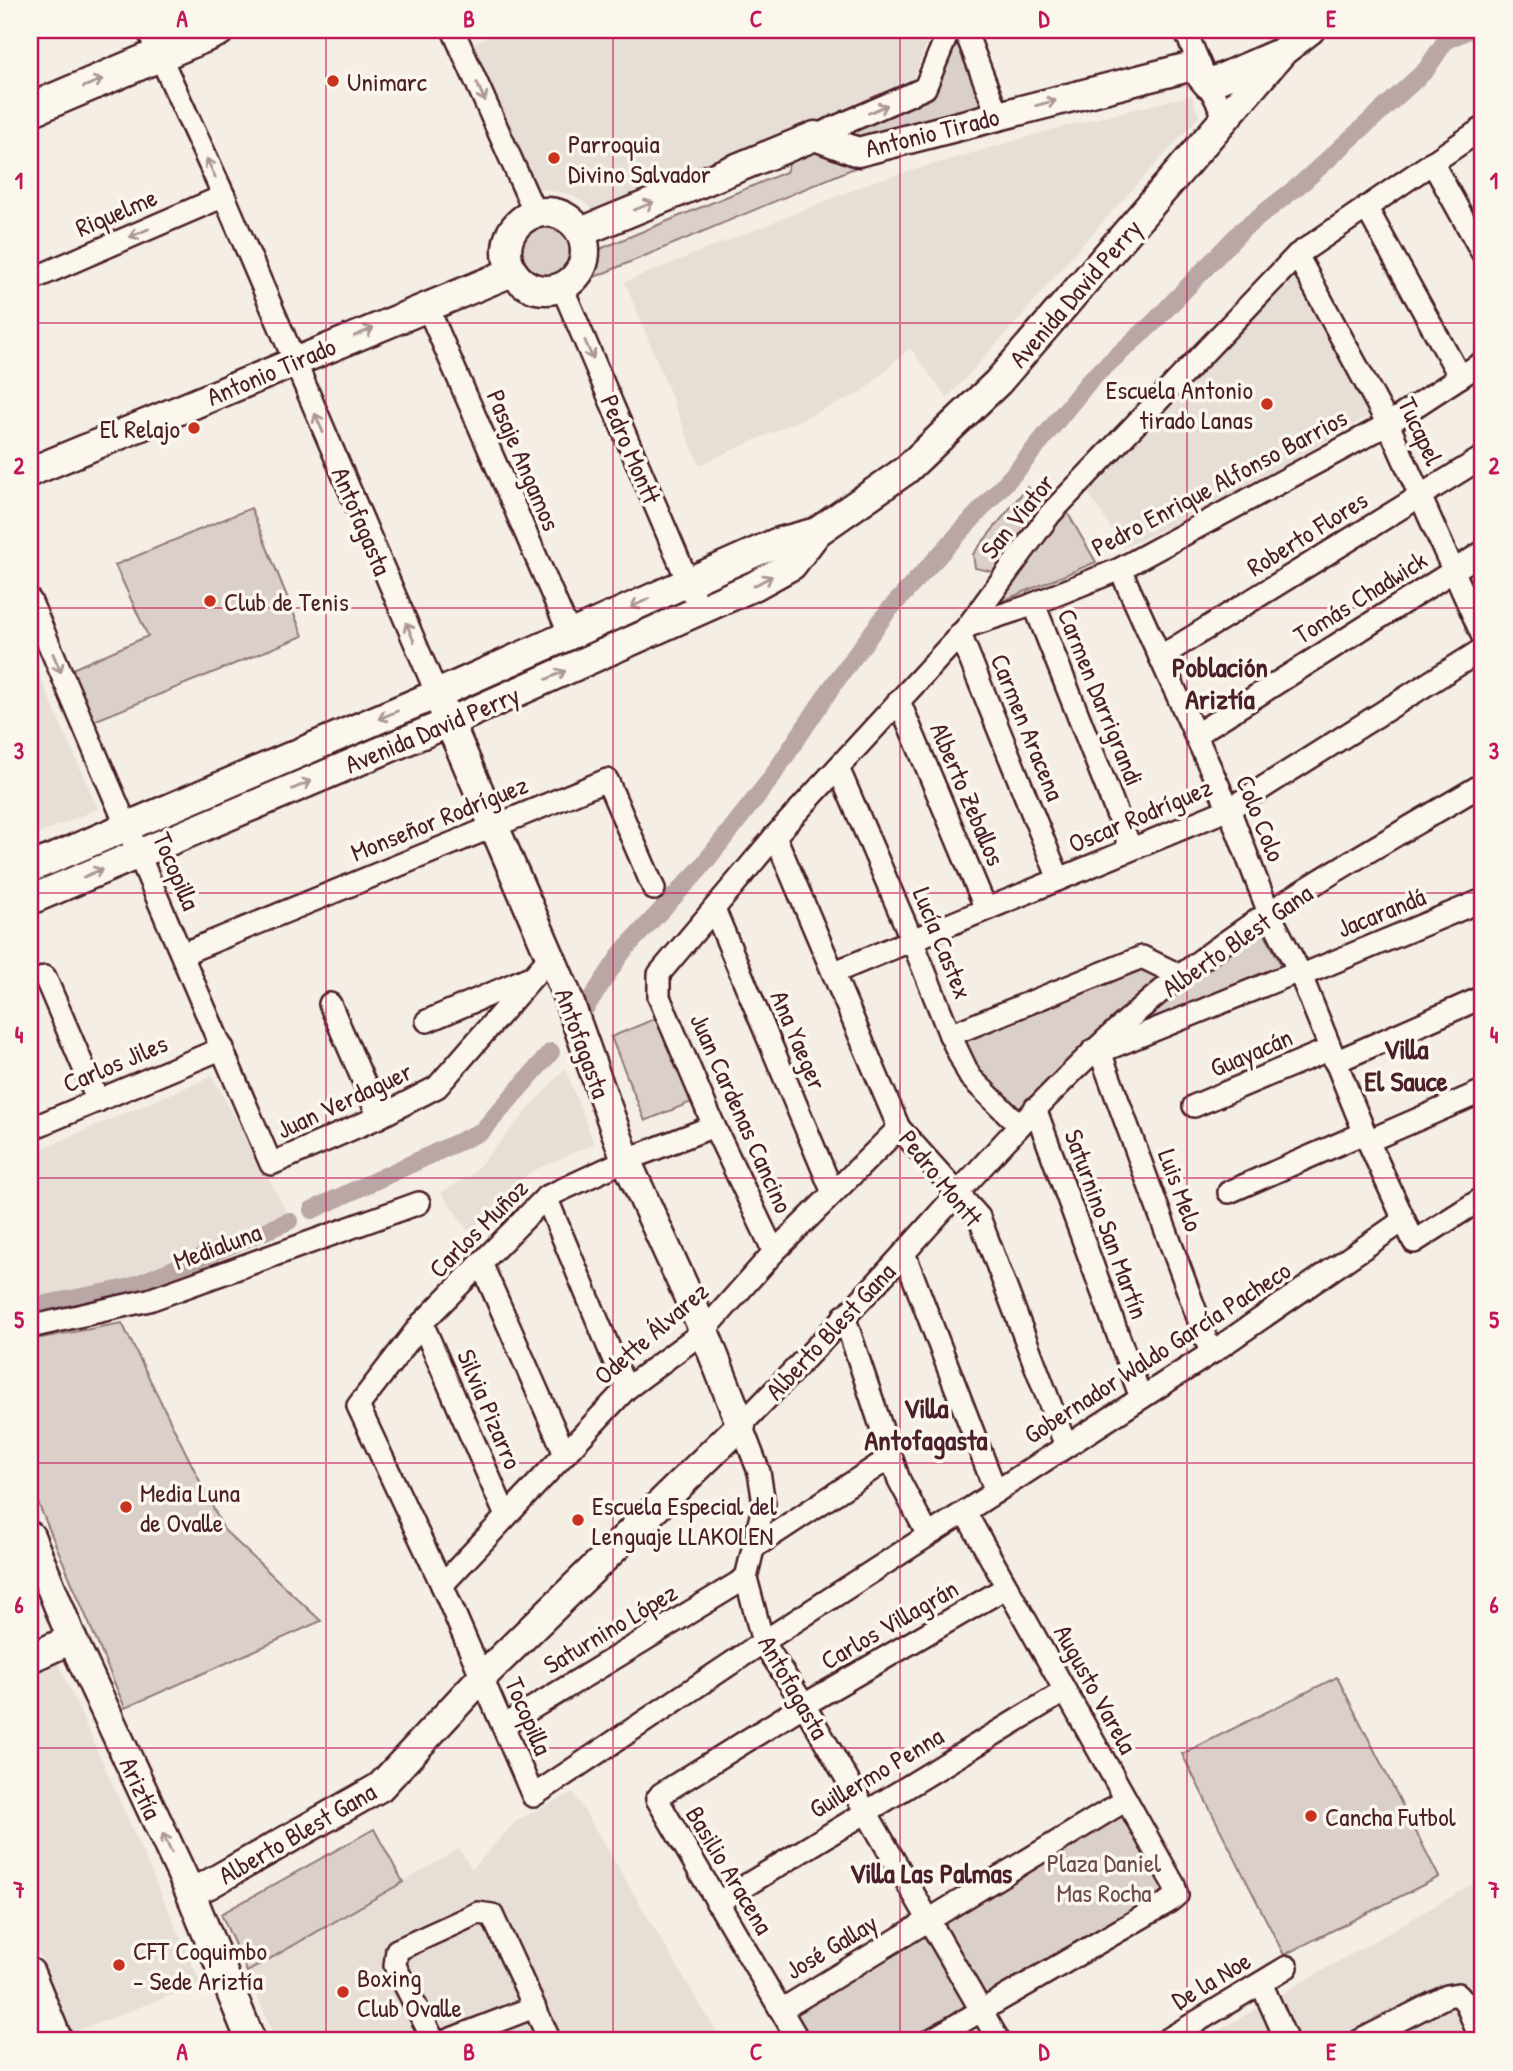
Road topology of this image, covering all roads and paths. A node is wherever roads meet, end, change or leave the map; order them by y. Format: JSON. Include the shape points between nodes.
{"nodes":[{"id":1,"x":218,"y":30,"type":"edge"},
{"id":2,"x":453,"y":30,"type":"edge"},
{"id":3,"x":949,"y":30,"type":"edge"},
{"id":4,"x":965,"y":30,"type":"edge"},
{"id":5,"x":1185,"y":30,"type":"edge"},
{"id":6,"x":1310,"y":30,"type":"edge"},
{"id":7,"x":153,"y":42,"type":"edge"},
{"id":8,"x":1283,"y":51,"type":"junction"},
{"id":9,"x":1208,"y":84,"type":"junction"},
{"id":10,"x":30,"y":110,"type":"edge"},
{"id":11,"x":998,"y":116,"type":"junction"},
{"id":12,"x":1225,"y":117,"type":"junction"},
{"id":13,"x":1483,"y":128,"type":"edge"},
{"id":14,"x":816,"y":136,"type":"junction"},
{"id":15,"x":1433,"y":162,"type":"junction"},
{"id":16,"x":224,"y":196,"type":"junction"},
{"id":17,"x":1366,"y":207,"type":"junction"},
{"id":18,"x":535,"y":213,"type":"junction"},
{"id":19,"x":581,"y":232,"type":"junction"},
{"id":20,"x":1297,"y":254,"type":"junction"},
{"id":21,"x":1483,"y":254,"type":"edge"},
{"id":22,"x":512,"y":272,"type":"junction"},
{"id":23,"x":30,"y":280,"type":"edge"},
{"id":24,"x":562,"y":288,"type":"junction"},
{"id":25,"x":427,"y":306,"type":"junction"},
{"id":26,"x":293,"y":362,"type":"junction"},
{"id":27,"x":1483,"y":362,"type":"edge"},
{"id":28,"x":1460,"y":377,"type":"junction"},
{"id":29,"x":1388,"y":424,"type":"junction"},
{"id":30,"x":1483,"y":457,"type":"edge"},
{"id":31,"x":30,"y":472,"type":"edge"},
{"id":32,"x":1420,"y":496,"type":"junction"},
{"id":33,"x":817,"y":532,"type":"junction"},
{"id":34,"x":1483,"y":552,"type":"edge"},
{"id":35,"x":1120,"y":569,"type":"junction"},
{"id":36,"x":1454,"y":570,"type":"junction"},
{"id":37,"x":688,"y":582,"type":"junction"},
{"id":38,"x":30,"y":600,"type":"edge"},
{"id":39,"x":1034,"y":604,"type":"junction"},
{"id":40,"x":700,"y":610,"type":"junction"},
{"id":41,"x":964,"y":630,"type":"junction"},
{"id":42,"x":570,"y":635,"type":"junction"},
{"id":43,"x":1483,"y":637,"type":"edge"},
{"id":44,"x":1483,"y":649,"type":"edge"},
{"id":45,"x":1160,"y":657,"type":"junction"},
{"id":46,"x":437,"y":694,"type":"junction"},
{"id":47,"x":899,"y":701,"type":"junction"},
{"id":48,"x":448,"y":723,"type":"junction"},
{"id":49,"x":1195,"y":735,"type":"junction"},
{"id":50,"x":838,"y":768,"type":"junction"},
{"id":51,"x":1483,"y":784,"type":"edge"},
{"id":52,"x":1229,"y":809,"type":"junction"},
{"id":53,"x":495,"y":825,"type":"junction"},
{"id":54,"x":128,"y":828,"type":"junction"},
{"id":55,"x":775,"y":836,"type":"junction"},
{"id":56,"x":1131,"y":849,"type":"junction"},
{"id":57,"x":139,"y":853,"type":"junction"},
{"id":58,"x":30,"y":868,"type":"edge"},
{"id":59,"x":1059,"y":879,"type":"junction"},
{"id":60,"x":654,"y":889,"type":"dead end"},
{"id":61,"x":30,"y":900,"type":"edge"},
{"id":62,"x":1483,"y":900,"type":"edge"},
{"id":63,"x":714,"y":909,"type":"junction"},
{"id":64,"x":986,"y":909,"type":"junction"},
{"id":65,"x":1269,"y":913,"type":"junction"},
{"id":66,"x":912,"y":940,"type":"junction"},
{"id":67,"x":182,"y":954,"type":"junction"},
{"id":68,"x":542,"y":966,"type":"junction"},
{"id":69,"x":835,"y":972,"type":"junction"},
{"id":70,"x":1300,"y":973,"type":"junction"},
{"id":71,"x":1181,"y":976,"type":"junction"},
{"id":72,"x":45,"y":977,"type":"dead end"},
{"id":73,"x":659,"y":997,"type":"joint"},
{"id":74,"x":1483,"y":997,"type":"edge"},
{"id":75,"x":330,"y":1004,"type":"dead end"},
{"id":76,"x":427,"y":1021,"type":"dead end"},
{"id":77,"x":950,"y":1035,"type":"junction"},
{"id":78,"x":223,"y":1048,"type":"junction"},
{"id":79,"x":1096,"y":1051,"type":"junction"},
{"id":80,"x":1333,"y":1055,"type":"junction"},
{"id":81,"x":1483,"y":1091,"type":"edge"},
{"id":82,"x":98,"y":1101,"type":"junction"},
{"id":83,"x":1194,"y":1106,"type":"dead end"},
{"id":84,"x":1035,"y":1108,"type":"junction"},
{"id":85,"x":379,"y":1117,"type":"junction"},
{"id":86,"x":1018,"y":1125,"type":"junction"},
{"id":87,"x":714,"y":1126,"type":"junction"},
{"id":88,"x":899,"y":1128,"type":"junction"},
{"id":89,"x":30,"y":1129,"type":"edge"},
{"id":90,"x":1366,"y":1137,"type":"junction"},
{"id":91,"x":625,"y":1160,"type":"junction"},
{"id":92,"x":271,"y":1164,"type":"joint"},
{"id":93,"x":1229,"y":1192,"type":"dead end"},
{"id":94,"x":833,"y":1193,"type":"junction"},
{"id":95,"x":956,"y":1193,"type":"junction"},
{"id":96,"x":545,"y":1197,"type":"junction"},
{"id":97,"x":1483,"y":1198,"type":"edge"},
{"id":98,"x":419,"y":1203,"type":"dead end"},
{"id":99,"x":1404,"y":1220,"type":"junction"},
{"id":100,"x":774,"y":1252,"type":"junction"},
{"id":101,"x":904,"y":1253,"type":"junction"},
{"id":102,"x":481,"y":1263,"type":"junction"},
{"id":103,"x":844,"y":1316,"type":"junction"},
{"id":104,"x":422,"y":1323,"type":"junction"},
{"id":105,"x":30,"y":1327,"type":"edge"},
{"id":106,"x":704,"y":1331,"type":"junction"},
{"id":107,"x":1211,"y":1353,"type":"junction"},
{"id":108,"x":625,"y":1389,"type":"junction"},
{"id":109,"x":1141,"y":1398,"type":"junction"},
{"id":110,"x":358,"y":1406,"type":"joint"},
{"id":111,"x":741,"y":1425,"type":"junction"},
{"id":112,"x":1066,"y":1446,"type":"junction"},
{"id":113,"x":565,"y":1454,"type":"junction"},
{"id":114,"x":891,"y":1457,"type":"junction"},
{"id":115,"x":996,"y":1492,"type":"junction"},
{"id":116,"x":965,"y":1512,"type":"junction"},
{"id":117,"x":506,"y":1517,"type":"junction"},
{"id":118,"x":928,"y":1535,"type":"junction"},
{"id":119,"x":30,"y":1536,"type":"edge"},
{"id":120,"x":755,"y":1546,"type":"junction"},
{"id":121,"x":746,"y":1578,"type":"junction"},
{"id":122,"x":442,"y":1585,"type":"junction"},
{"id":123,"x":1007,"y":1587,"type":"junction"},
{"id":124,"x":72,"y":1639,"type":"junction"},
{"id":125,"x":763,"y":1642,"type":"junction"},
{"id":126,"x":30,"y":1658,"type":"edge"},
{"id":127,"x":482,"y":1677,"type":"junction"},
{"id":128,"x":1065,"y":1691,"type":"junction"},
{"id":129,"x":804,"y":1705,"type":"junction"},
{"id":130,"x":503,"y":1726,"type":"junction"},
{"id":131,"x":657,"y":1799,"type":"joint"},
{"id":132,"x":1126,"y":1800,"type":"junction"},
{"id":133,"x":866,"y":1811,"type":"junction"},
{"id":134,"x":190,"y":1892,"type":"junction"},
{"id":135,"x":717,"y":1903,"type":"junction"},
{"id":136,"x":930,"y":1919,"type":"junction"},
{"id":137,"x":1287,"y":1967,"type":"dead end"},
{"id":138,"x":30,"y":1973,"type":"edge"},
{"id":139,"x":1261,"y":1983,"type":"junction"},
{"id":140,"x":534,"y":2007,"type":"junction"},
{"id":141,"x":781,"y":2010,"type":"junction"},
{"id":142,"x":981,"y":2010,"type":"junction"},
{"id":143,"x":47,"y":2037,"type":"edge"},
{"id":144,"x":251,"y":2041,"type":"edge"},
{"id":145,"x":434,"y":2041,"type":"edge"},
{"id":146,"x":446,"y":2041,"type":"edge"},
{"id":147,"x":550,"y":2041,"type":"edge"},
{"id":148,"x":799,"y":2041,"type":"edge"},
{"id":149,"x":929,"y":2041,"type":"edge"},
{"id":150,"x":999,"y":2041,"type":"edge"},
{"id":151,"x":1164,"y":2041,"type":"edge"},
{"id":152,"x":1287,"y":2041,"type":"edge"},
{"id":153,"x":1359,"y":2041,"type":"edge"},
{"id":154,"x":1481,"y":2041,"type":"edge"}],
"edges":[{"from":1,"to":7,"type":"main road"},
{"from":2,"to":18,"type":"street","one_way":true},
{"from":14,"to":3,"type":"street","one_way":true,"via":[[925,88]]},
{"from":4,"to":11,"type":"street"},
{"from":5,"to":9,"type":"street"},
{"from":6,"to":8,"type":"main road","name":"Avenida David Perry"},
{"from":10,"to":7,"type":"main road","one_way":true},
{"from":16,"to":7,"type":"street","name":"Antofagasta","one_way":true},
{"from":8,"to":9,"type":"main road"},
{"from":8,"to":12,"type":"main road","name":"Avenida David Perry"},
{"from":11,"to":9,"type":"main road","name":"Antonio Tirado","one_way":true,"via":[[1193,66]]},
{"from":9,"to":12,"type":"street"},
{"from":11,"to":14,"type":"main road","name":"Antonio Tirado","via":[[858,152]]},
{"from":12,"to":33,"type":"main road","name":"Avenida David Perry","via":[[999,382],[906,470]]},
{"from":13,"to":15,"type":"street","name":"San Viator"},
{"from":19,"to":14,"type":"main road","one_way":true},
{"from":15,"to":17,"type":"street","name":"San Viator"},
{"from":15,"to":21,"type":"street"},
{"from":16,"to":23,"type":"street","name":"Riquelme","one_way":true},
{"from":16,"to":26,"type":"street","name":"Antofagasta"},
{"from":17,"to":20,"type":"street","name":"San Viator"},
{"from":17,"to":28,"type":"street"},
{"from":18,"to":19,"type":"main road","via":[[561,215]]},
{"from":18,"to":22,"type":"main road","via":[[515,226],[509,237],[506,248]]},
{"from":19,"to":24,"type":"main road","via":[[585,257],[581,270]]},
{"from":20,"to":29,"type":"street","name":"Tucapel"},
{"from":20,"to":41,"type":"street","name":"San Viator","via":[[1050,513]]},
{"from":22,"to":24,"type":"main road","via":[[534,289]]},
{"from":22,"to":25,"type":"main road","name":"Antonio Tirado"},
{"from":24,"to":37,"type":"street","name":"Pedro Montt","one_way":true},
{"from":26,"to":25,"type":"main road","name":"Antonio Tirado","one_way":true},
{"from":25,"to":42,"type":"street","name":"Pasaje Angamos"},
{"from":26,"to":31,"type":"main road","name":"Antonio Tirado"},
{"from":46,"to":26,"type":"street","name":"Antofagasta","one_way":true},
{"from":27,"to":28,"type":"street","name":"Pedro Enrique Alfonso Barrios"},
{"from":28,"to":29,"type":"street","name":"Pedro Enrique Alfonso Barrios"},
{"from":29,"to":32,"type":"street","name":"Tucapel"},
{"from":29,"to":35,"type":"street","name":"Pedro Enrique Alfonso Barrios"},
{"from":30,"to":32,"type":"street","name":"Roberto Flores"},
{"from":32,"to":36,"type":"street","name":"Tucapel"},
{"from":32,"to":45,"type":"street","name":"Roberto Flores"},
{"from":33,"to":37,"type":"main road","name":"Avenida David Perry","via":[[776,543]]},
{"from":40,"to":33,"type":"main road","name":"Avenida David Perry","one_way":true,"via":[[792,565]]},
{"from":34,"to":36,"type":"street","name":"Tomás Chadwick"},
{"from":35,"to":39,"type":"street","name":"Pedro Enrique Alfonso Barrios"},
{"from":35,"to":45,"type":"street","name":"Colo Colo"},
{"from":36,"to":43,"type":"street","name":"Tucapel"},
{"from":36,"to":49,"type":"street","name":"Tomás Chadwick"},
{"from":37,"to":40,"type":"street","name":"Pedro Montt"},
{"from":37,"to":42,"type":"main road","name":"Avenida David Perry","one_way":true},
{"from":38,"to":54,"type":"street","name":"Tocopilla","one_way":true},
{"from":39,"to":41,"type":"street","name":"Pedro Enrique Alfonso Barrios"},
{"from":39,"to":56,"type":"street","name":"Carmen Darrigrandi"},
{"from":48,"to":40,"type":"main road","name":"Avenida David Perry","one_way":true},
{"from":41,"to":47,"type":"street","name":"San Viator"},
{"from":41,"to":59,"type":"street","name":"Carmen Aracena"},
{"from":42,"to":46,"type":"main road","name":"Avenida David Perry"},
{"from":44,"to":52,"type":"street","name":"Oscar Rodríguez"},
{"from":45,"to":49,"type":"street","name":"Colo Colo"},
{"from":46,"to":48,"type":"main road","name":"Antofagasta"},
{"from":46,"to":54,"type":"main road","name":"Avenida David Perry","one_way":true},
{"from":47,"to":50,"type":"street","name":"San Viator"},
{"from":47,"to":64,"type":"street","name":"Alberto Zeballos"},
{"from":48,"to":53,"type":"main road","name":"Antofagasta"},
{"from":57,"to":48,"type":"main road","name":"Avenida David Perry","one_way":true},
{"from":49,"to":52,"type":"street","name":"Colo Colo"},
{"from":50,"to":55,"type":"street","name":"San Viator"},
{"from":50,"to":66,"type":"street","name":"Lucía Castex"},
{"from":51,"to":65,"type":"street","name":"Alberto Blest Gana"},
{"from":52,"to":56,"type":"street","name":"Oscar Rodríguez"},
{"from":52,"to":65,"type":"street","name":"Colo Colo"},
{"from":53,"to":60,"type":"street","name":"Monseñor Rodríguez","via":[[607,780]]},
{"from":53,"to":67,"type":"street","name":"Monseñor Rodríguez"},
{"from":53,"to":68,"type":"main road","name":"Antofagasta"},
{"from":54,"to":57,"type":"street","name":"Tocopilla"},
{"from":54,"to":58,"type":"main road","name":"Avenida David Perry"},
{"from":55,"to":63,"type":"street","name":"San Viator"},
{"from":55,"to":69,"type":"street","name":"Pedro Montt"},
{"from":56,"to":59,"type":"street","name":"Oscar Rodríguez"},
{"from":61,"to":57,"type":"main road","name":"Avenida David Perry","one_way":true},
{"from":57,"to":67,"type":"street","name":"Tocopilla"},
{"from":59,"to":64,"type":"street","name":"Oscar Rodríguez"},
{"from":62,"to":70,"type":"street","name":"Jacarandá"},
{"from":63,"to":73,"type":"street","name":"San Viator","via":[[659,974]]},
{"from":63,"to":94,"type":"street","name":"Ana Yaeger"},
{"from":64,"to":66,"type":"street","name":"Oscar Rodríguez"},
{"from":65,"to":70,"type":"street","name":"Colo Colo"},
{"from":65,"to":71,"type":"street","name":"Alberto Blest Gana"},
{"from":66,"to":69,"type":"street","name":"Oscar Rodríguez"},
{"from":66,"to":77,"type":"street","name":"Lucía Castex"},
{"from":67,"to":78,"type":"street","name":"Tocopilla"},
{"from":68,"to":76,"type":"street"},
{"from":68,"to":85,"type":"street","name":"Juan Verdaguer","via":[[437,1087]]},
{"from":68,"to":91,"type":"main road","name":"Antofagasta","via":[[566,993]]},
{"from":69,"to":88,"type":"street","name":"Pedro Montt"},
{"from":70,"to":79,"type":"street","name":"Jacarandá"},
{"from":70,"to":80,"type":"street","name":"Colo Colo"},
{"from":71,"to":77,"type":"street","via":[[1143,957]]},
{"from":71,"to":79,"type":"street","name":"Alberto Blest Gana"},
{"from":72,"to":82,"type":"street"},
{"from":73,"to":87,"type":"street","name":"Juan Cardenas Cancino"},
{"from":74,"to":80,"type":"street","name":"Guayacán"},
{"from":75,"to":85,"type":"street"},
{"from":77,"to":86,"type":"street","name":"Lucía Castex","via":[[970,1077]]},
{"from":78,"to":82,"type":"street","name":"Carlos Jiles"},
{"from":78,"to":92,"type":"street","name":"Tocopilla"},
{"from":79,"to":84,"type":"street","name":"Alberto Blest Gana"},
{"from":79,"to":107,"type":"street","name":"Luis Melo"},
{"from":80,"to":83,"type":"street","name":"Guayacán"},
{"from":80,"to":90,"type":"street","name":"Colo Colo"},
{"from":81,"to":90,"type":"street"},
{"from":82,"to":89,"type":"street","name":"Carlos Jiles"},
{"from":84,"to":86,"type":"street","name":"Alberto Blest Gana"},
{"from":84,"to":109,"type":"street","name":"Saturnino San Martín"},
{"from":85,"to":92,"type":"street","name":"Juan Verdaguer"},
{"from":86,"to":95,"type":"street","name":"Alberto Blest Gana"},
{"from":87,"to":91,"type":"street","name":"Carlos Muñoz"},
{"from":87,"to":100,"type":"street","name":"Juan Cardenas Cancino"},
{"from":88,"to":94,"type":"street","name":"Odette Álvarez"},
{"from":88,"to":95,"type":"street","name":"Pedro Montt"},
{"from":90,"to":93,"type":"street"},
{"from":90,"to":99,"type":"street","name":"Colo Colo"},
{"from":91,"to":96,"type":"street","name":"Carlos Muñoz"},
{"from":91,"to":106,"type":"main road","name":"Antofagasta"},
{"from":94,"to":100,"type":"street","name":"Odette Álvarez"},
{"from":95,"to":101,"type":"street","name":"Alberto Blest Gana"},
{"from":95,"to":112,"type":"street","name":"Pedro Montt","via":[[979,1217]]},
{"from":96,"to":102,"type":"street","name":"Carlos Muñoz"},
{"from":96,"to":108,"type":"street"},
{"from":97,"to":99,"type":"street","name":"Colo Colo","via":[[1414,1242]]},
{"from":98,"to":105,"type":"street","name":"Medialuna","via":[[149,1300]]},
{"from":99,"to":107,"type":"street","name":"Gobernador Waldo García Pacheco"},
{"from":100,"to":106,"type":"street","name":"Odette Álvarez"},
{"from":101,"to":103,"type":"street","name":"Alberto Blest Gana"},
{"from":101,"to":115,"type":"street"},
{"from":102,"to":104,"type":"street","name":"Carlos Muñoz"},
{"from":102,"to":113,"type":"street"},
{"from":103,"to":111,"type":"street","name":"Alberto Blest Gana"},
{"from":103,"to":114,"type":"street"},
{"from":104,"to":110,"type":"street","name":"Carlos Muñoz"},
{"from":104,"to":117,"type":"street","name":"Silvia Pizarro"},
{"from":106,"to":108,"type":"street","name":"Odette Álvarez"},
{"from":106,"to":111,"type":"main road","name":"Antofagasta"},
{"from":107,"to":109,"type":"street","name":"Gobernador Waldo García Pacheco"},
{"from":108,"to":113,"type":"street","name":"Odette Álvarez"},
{"from":109,"to":112,"type":"street","name":"Gobernador Waldo García Pacheco"},
{"from":110,"to":122,"type":"street","name":"Tocopilla"},
{"from":111,"to":120,"type":"street","name":"Antofagasta","via":[[760,1472],[764,1503]]},
{"from":111,"to":127,"type":"main road","name":"Alberto Blest Gana"},
{"from":112,"to":115,"type":"street","name":"Gobernador Waldo García Pacheco"},
{"from":113,"to":117,"type":"street","name":"Odette Álvarez"},
{"from":114,"to":118,"type":"street"},
{"from":114,"to":120,"type":"street"},
{"from":115,"to":116,"type":"street","name":"Gobernador Waldo García Pacheco"},
{"from":116,"to":118,"type":"street","name":"Gobernador Waldo García Pacheco"},
{"from":116,"to":123,"type":"street","name":"Augusto Varela"},
{"from":117,"to":122,"type":"street","name":"Odette Álvarez"},
{"from":118,"to":125,"type":"street","name":"Gobernador Waldo García Pacheco"},
{"from":119,"to":124,"type":"main road","name":"Ariztía"},
{"from":120,"to":121,"type":"street","name":"Antofagasta"},
{"from":121,"to":125,"type":"street","name":"Antofagasta"},
{"from":121,"to":130,"type":"street","name":"Saturnino López"},
{"from":122,"to":127,"type":"street","name":"Tocopilla"},
{"from":123,"to":128,"type":"street","name":"Augusto Varela"},
{"from":123,"to":129,"type":"street","name":"Carlos Villagrán"},
{"from":124,"to":126,"type":"main road"},
{"from":134,"to":124,"type":"main road","name":"Ariztía","one_way":true},
{"from":125,"to":129,"type":"street","name":"Antofagasta"},
{"from":125,"to":130,"type":"street","name":"Tocopilla","via":[[533,1796]]},
{"from":127,"to":130,"type":"street","name":"Tocopilla"},
{"from":127,"to":134,"type":"main road","name":"Alberto Blest Gana","via":[[380,1787]]},
{"from":128,"to":132,"type":"street","name":"Augusto Varela"},
{"from":128,"to":133,"type":"street","name":"Guillermo Penna"},
{"from":129,"to":131,"type":"street","name":"Carlos Villagrán"},
{"from":129,"to":133,"type":"street","name":"Antofagasta"},
{"from":131,"to":135,"type":"street","name":"Basilio Aracena"},
{"from":132,"to":136,"type":"street","name":"José Gallay"},
{"from":132,"to":142,"type":"street","name":"Augusto Varela","via":[[1177,1895]]},
{"from":133,"to":135,"type":"street","name":"Guillermo Penna"},
{"from":133,"to":136,"type":"street","name":"Antofagasta"},
{"from":134,"to":144,"type":"main road","name":"Ariztía"},
{"from":135,"to":141,"type":"street","name":"Basilio Aracena"},
{"from":136,"to":141,"type":"street","name":"José Gallay"},
{"from":136,"to":142,"type":"street","name":"Antofagasta"},
{"from":137,"to":139,"type":"street","name":"De la Noe"},
{"from":138,"to":143,"type":"main road"},
{"from":139,"to":151,"type":"street","name":"De la Noe"},
{"from":139,"to":152,"type":"street"},
{"from":140,"to":145,"type":"street","via":[[492,1915],[478,1913],[397,1950],[395,1966]]},
{"from":140,"to":146,"type":"street"},
{"from":140,"to":147,"type":"street"},
{"from":141,"to":148,"type":"street","name":"Basilio Aracena"},
{"from":142,"to":149,"type":"street"},
{"from":142,"to":150,"type":"street","name":"Antofagasta"},
{"from":153,"to":154,"type":"street","via":[[1458,1994]]}]}
